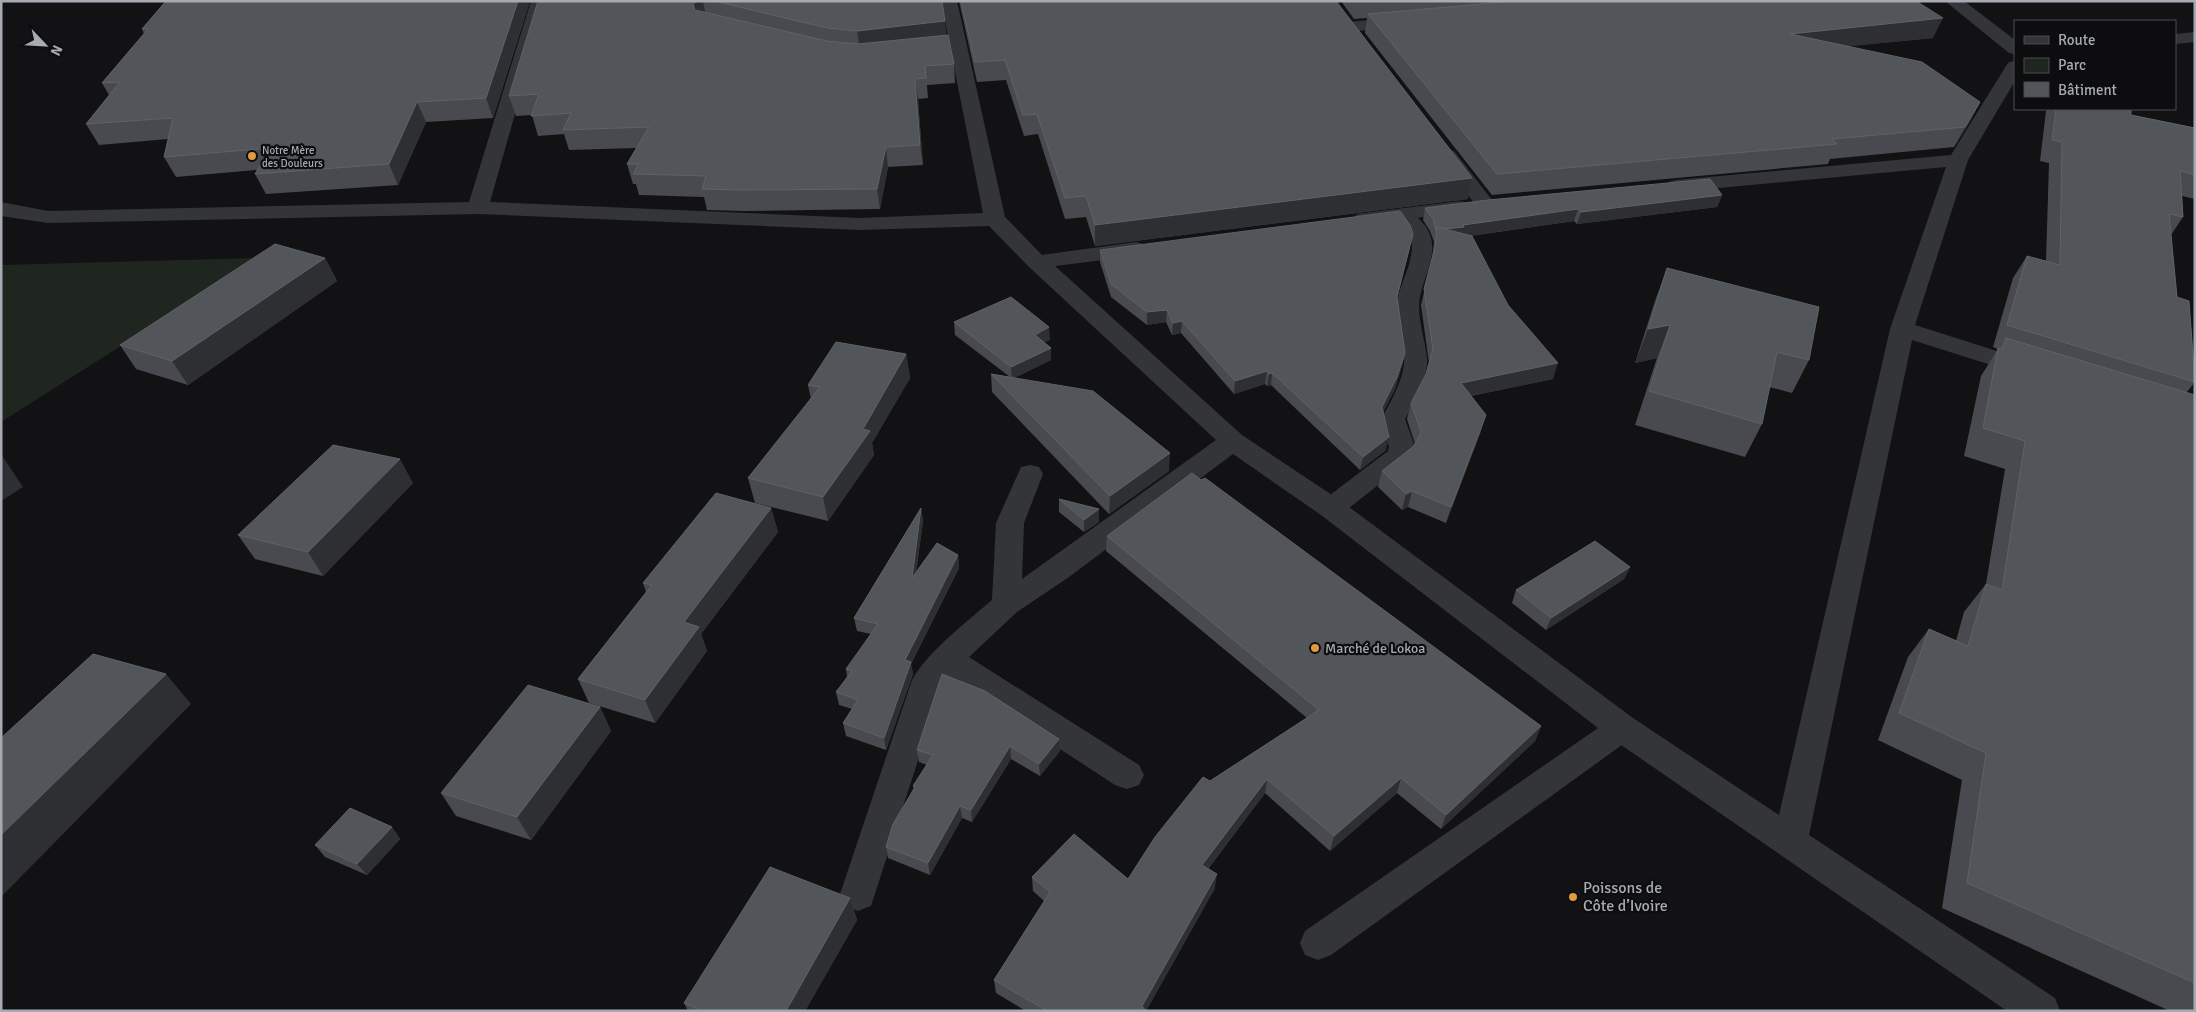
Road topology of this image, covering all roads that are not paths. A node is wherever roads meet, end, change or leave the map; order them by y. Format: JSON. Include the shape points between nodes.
{"nodes":[{"id":1,"x":539,"y":1,"type":"edge"},
{"id":2,"x":949,"y":1,"type":"edge"},
{"id":3,"x":1952,"y":1,"type":"edge"},
{"id":4,"x":1418,"y":21,"type":"edge"},
{"id":5,"x":2195,"y":37,"type":"edge"},
{"id":6,"x":2176,"y":39,"type":"edge"},
{"id":7,"x":1360,"y":42,"type":"edge"},
{"id":8,"x":958,"y":46,"type":"junction"},
{"id":9,"x":938,"y":48,"type":"edge"},
{"id":10,"x":2014,"y":48,"type":"edge"},
{"id":11,"x":2014,"y":68,"type":"edge"},
{"id":12,"x":1438,"y":142,"type":"edge"},
{"id":13,"x":1958,"y":160,"type":"junction"},
{"id":14,"x":1653,"y":188,"type":"edge"},
{"id":15,"x":1,"y":208,"type":"edge"},
{"id":16,"x":478,"y":208,"type":"junction"},
{"id":17,"x":1403,"y":214,"type":"junction"},
{"id":18,"x":995,"y":219,"type":"junction"},
{"id":19,"x":1344,"y":222,"type":"edge"},
{"id":20,"x":1156,"y":246,"type":"edge"},
{"id":21,"x":1037,"y":262,"type":"junction"},
{"id":22,"x":1902,"y":329,"type":"junction"},
{"id":23,"x":2053,"y":376,"type":"edge"},
{"id":24,"x":1233,"y":441,"type":"junction"},
{"id":25,"x":1030,"y":474,"type":"dead end"},
{"id":26,"x":1331,"y":508,"type":"junction"},
{"id":27,"x":1007,"y":604,"type":"junction"},
{"id":28,"x":947,"y":660,"type":"junction"},
{"id":29,"x":1622,"y":728,"type":"junction"},
{"id":30,"x":1127,"y":775,"type":"dead end"},
{"id":31,"x":1790,"y":843,"type":"junction"},
{"id":32,"x":858,"y":894,"type":"dead end"},
{"id":33,"x":1318,"y":943,"type":"dead end"},
{"id":34,"x":2041,"y":1011,"type":"edge"}],
"edges":[{"from":1,"to":16,"type":"street"},
{"from":2,"to":8,"type":"street"},
{"from":3,"to":10,"type":"street"},
{"from":4,"to":7,"type":"street","via":[[1344,20]]},
{"from":5,"to":6,"type":"street"},
{"from":8,"to":9,"type":"lane"},
{"from":8,"to":18,"type":"street"},
{"from":11,"to":13,"type":"street"},
{"from":12,"to":17,"type":"street","via":[[1495,203]]},
{"from":13,"to":14,"type":"street"},
{"from":13,"to":22,"type":"street"},
{"from":15,"to":16,"type":"street","via":[[48,217]]},
{"from":16,"to":18,"type":"street","via":[[860,224]]},
{"from":17,"to":19,"type":"street"},
{"from":17,"to":26,"type":"lane","via":[[1417,229],[1422,246],[1408,302],[1408,325],[1416,360],[1405,399],[1393,419],[1402,447],[1400,455]]},
{"from":18,"to":21,"type":"street"},
{"from":20,"to":21,"type":"street"},
{"from":21,"to":24,"type":"street"},
{"from":22,"to":23,"type":"street"},
{"from":22,"to":31,"type":"street"},
{"from":24,"to":26,"type":"street"},
{"from":24,"to":27,"type":"street"},
{"from":25,"to":27,"type":"street","via":[[1010,523]]},
{"from":26,"to":29,"type":"street"},
{"from":27,"to":28,"type":"street"},
{"from":28,"to":30,"type":"street"},
{"from":28,"to":32,"type":"street","via":[[928,680]]},
{"from":29,"to":31,"type":"street"},
{"from":29,"to":33,"type":"lane"},
{"from":31,"to":34,"type":"street"}]}
